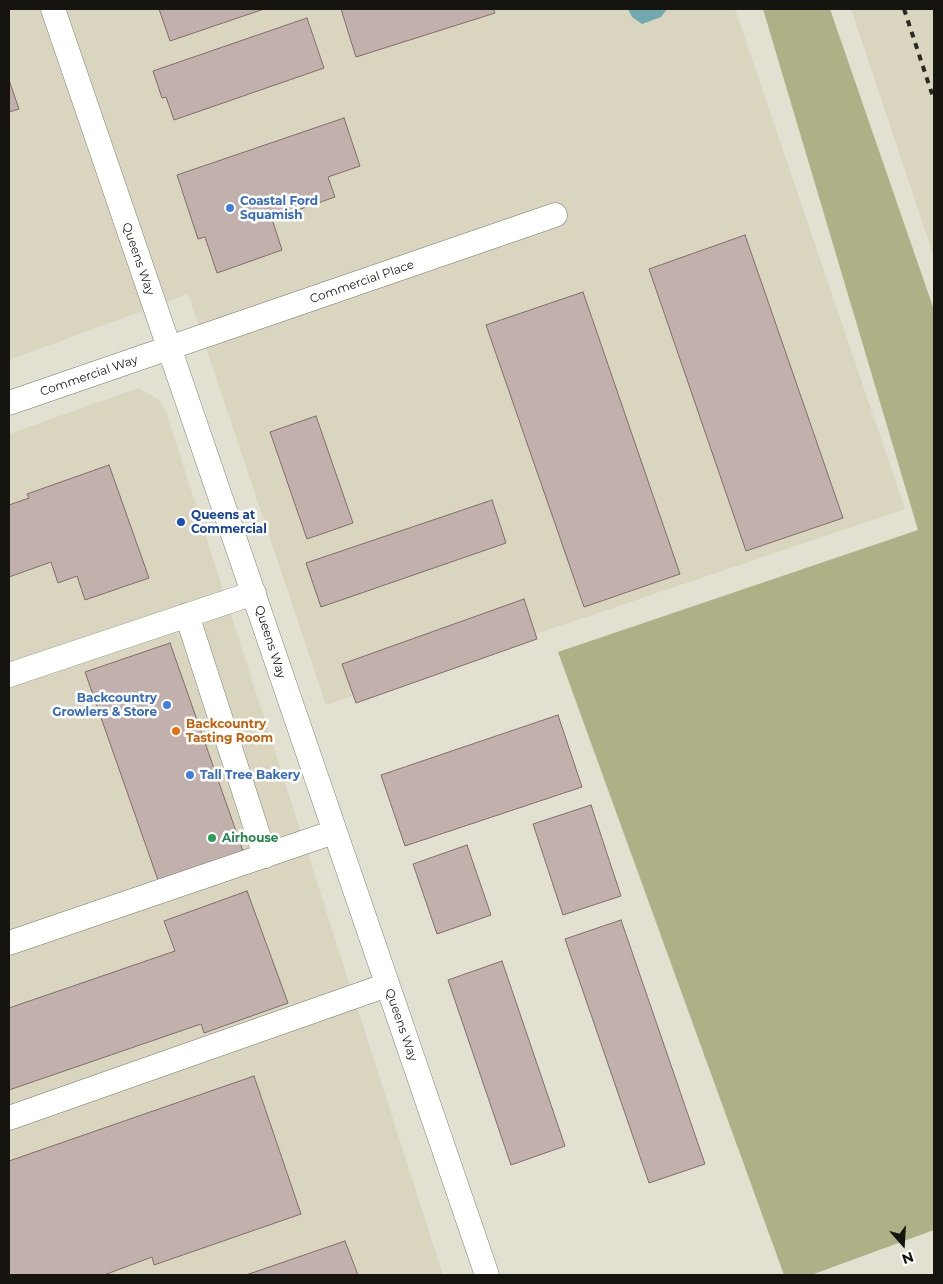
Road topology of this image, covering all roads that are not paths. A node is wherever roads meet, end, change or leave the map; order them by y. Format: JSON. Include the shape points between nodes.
{"nodes":[{"id":1,"x":53,"y":9,"type":"edge"},
{"id":2,"x":555,"y":215,"type":"dead end"},
{"id":3,"x":169,"y":349,"type":"junction"},
{"id":4,"x":9,"y":403,"type":"edge"},
{"id":5,"x":254,"y":593,"type":"junction"},
{"id":6,"x":187,"y":615,"type":"junction"},
{"id":7,"x":9,"y":675,"type":"edge"},
{"id":8,"x":334,"y":832,"type":"junction"},
{"id":9,"x":265,"y":856,"type":"junction"},
{"id":10,"x":9,"y":943,"type":"edge"},
{"id":11,"x":387,"y":985,"type":"junction"},
{"id":12,"x":9,"y":1118,"type":"edge"},
{"id":13,"x":487,"y":1275,"type":"edge"}],
"edges":[{"from":1,"to":3,"type":"street","name":"Queens Way"},
{"from":2,"to":3,"type":"street","name":"Commercial Place"},
{"from":3,"to":4,"type":"street","name":"Commercial Way"},
{"from":3,"to":5,"type":"street","name":"Queens Way"},
{"from":5,"to":6,"type":"street"},
{"from":5,"to":8,"type":"street","name":"Queens Way"},
{"from":6,"to":7,"type":"street"},
{"from":6,"to":9,"type":"street"},
{"from":8,"to":9,"type":"street"},
{"from":8,"to":11,"type":"street","name":"Queens Way"},
{"from":9,"to":10,"type":"street"},
{"from":11,"to":12,"type":"street"},
{"from":11,"to":13,"type":"street","name":"Queens Way"}]}
